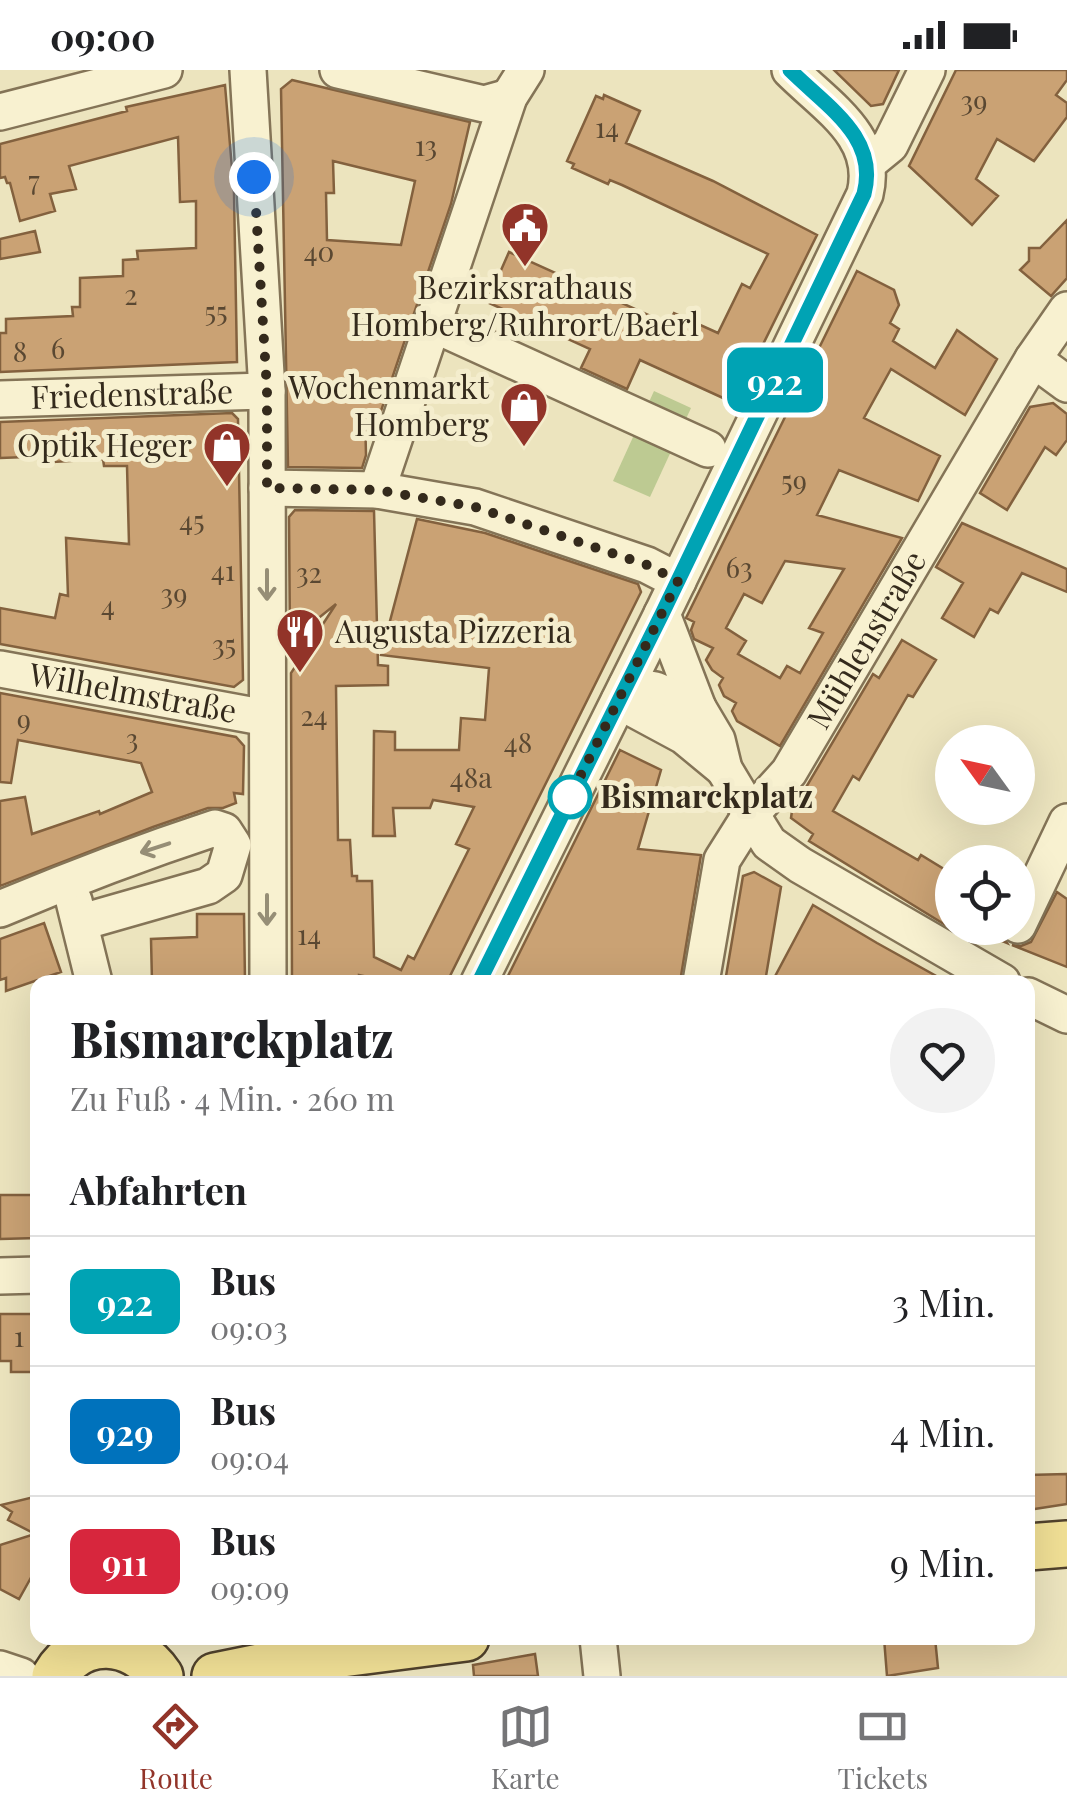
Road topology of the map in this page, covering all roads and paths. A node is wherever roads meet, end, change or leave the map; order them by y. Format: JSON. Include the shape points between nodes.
{"nodes":[{"id":1,"x":164,"y":70,"type":"edge"},
{"id":2,"x":248,"y":70,"type":"edge"},
{"id":3,"x":338,"y":70,"type":"edge"},
{"id":4,"x":790,"y":70,"type":"edge"},
{"id":5,"x":927,"y":70,"type":"edge"},
{"id":6,"x":517,"y":84,"type":"edge"},
{"id":7,"x":0,"y":112,"type":"edge"},
{"id":8,"x":868,"y":164,"type":"junction"},
{"id":9,"x":1067,"y":310,"type":"edge"},
{"id":10,"x":431,"y":323,"type":"junction"},
{"id":11,"x":1033,"y":359,"type":"junction"},
{"id":12,"x":1067,"y":384,"type":"edge"},
{"id":13,"x":267,"y":390,"type":"junction"},
{"id":14,"x":0,"y":399,"type":"edge"},
{"id":15,"x":708,"y":448,"type":"dead end"},
{"id":16,"x":267,"y":488,"type":"junction"},
{"id":17,"x":377,"y":490,"type":"junction"},
{"id":18,"x":678,"y":581,"type":"junction"},
{"id":19,"x":662,"y":614,"type":"junction"},
{"id":20,"x":0,"y":669,"type":"edge"},
{"id":21,"x":623,"y":693,"type":"junction"},
{"id":22,"x":698,"y":708,"type":"junction"},
{"id":23,"x":267,"y":718,"type":"junction"},
{"id":24,"x":724,"y":769,"type":"junction"},
{"id":25,"x":751,"y":814,"type":"junction"},
{"id":26,"x":1067,"y":822,"type":"edge"},
{"id":27,"x":250,"y":845,"type":"junction"},
{"id":28,"x":58,"y":888,"type":"junction"},
{"id":29,"x":1035,"y":889,"type":"edge"},
{"id":30,"x":0,"y":908,"type":"edge"},
{"id":31,"x":82,"y":922,"type":"junction"},
{"id":32,"x":1010,"y":945,"type":"edge"},
{"id":33,"x":93,"y":975,"type":"edge"},
{"id":34,"x":267,"y":975,"type":"edge"},
{"id":35,"x":482,"y":975,"type":"edge"},
{"id":36,"x":702,"y":975,"type":"edge"},
{"id":37,"x":988,"y":975,"type":"edge"},
{"id":38,"x":999,"y":975,"type":"edge"},
{"id":39,"x":1035,"y":999,"type":"edge"},
{"id":40,"x":1067,"y":1015,"type":"edge"},
{"id":41,"x":0,"y":1276,"type":"edge"},
{"id":42,"x":30,"y":1276,"type":"edge"},
{"id":43,"x":1067,"y":1544,"type":"edge"},
{"id":44,"x":1035,"y":1546,"type":"edge"},
{"id":45,"x":101,"y":1645,"type":"edge"},
{"id":46,"x":127,"y":1645,"type":"edge"},
{"id":47,"x":412,"y":1645,"type":"edge"},
{"id":48,"x":599,"y":1645,"type":"edge"},
{"id":49,"x":0,"y":1669,"type":"edge"},
{"id":50,"x":21,"y":1676,"type":"edge"},
{"id":51,"x":55,"y":1676,"type":"edge"},
{"id":52,"x":160,"y":1676,"type":"edge"},
{"id":53,"x":214,"y":1676,"type":"edge"},
{"id":54,"x":602,"y":1676,"type":"edge"}],
"edges":[{"from":1,"to":7,"type":"street"},
{"from":2,"to":13,"type":"street"},
{"from":3,"to":6,"type":"street","via":[[484,104]]},
{"from":4,"to":8,"type":"street","via":[[859,138]]},
{"from":5,"to":8,"type":"street","via":[[890,145]]},
{"from":6,"to":10,"type":"street"},
{"from":8,"to":18,"type":"street","via":[[864,194]]},
{"from":9,"to":11,"type":"street","name":"Mühlenstraße"},
{"from":10,"to":15,"type":"street"},
{"from":10,"to":17,"type":"street"},
{"from":11,"to":12,"type":"street"},
{"from":11,"to":25,"type":"street","name":"Mühlenstraße","via":[[789,772]]},
{"from":13,"to":14,"type":"street","name":"Friedenstraße"},
{"from":13,"to":16,"type":"street"},
{"from":16,"to":17,"type":"street"},
{"from":16,"to":23,"type":"street","one_way":true},
{"from":17,"to":18,"type":"street","via":[[475,507]]},
{"from":18,"to":19,"type":"street"},
{"from":19,"to":21,"type":"street"},
{"from":19,"to":22,"type":"street"},
{"from":20,"to":23,"type":"street","name":"Wilhelmstraße"},
{"from":21,"to":22,"type":"street","via":[[655,690]]},
{"from":21,"to":24,"type":"street"},
{"from":21,"to":35,"type":"street"},
{"from":22,"to":24,"type":"street"},
{"from":23,"to":27,"type":"street"},
{"from":24,"to":25,"type":"street"},
{"from":25,"to":36,"type":"street","name":"Mühlenstraße","via":[[722,860]]},
{"from":25,"to":37,"type":"street","via":[[770,843],[800,865]]},
{"from":26,"to":29,"type":"street"},
{"from":27,"to":28,"type":"street","one_way":true,"via":[[215,828],[109,863]]},
{"from":27,"to":31,"type":"street","via":[[208,886]]},
{"from":27,"to":34,"type":"street","one_way":true},
{"from":28,"to":30,"type":"street"},
{"from":28,"to":31,"type":"street","via":[[73,899]]},
{"from":31,"to":33,"type":"street"},
{"from":32,"to":38,"type":"street"},
{"from":39,"to":40,"type":"street"},
{"from":41,"to":42,"type":"street"},
{"from":43,"to":44,"type":"main road"},
{"from":45,"to":51,"type":"main road","via":[[76,1653]]},
{"from":46,"to":52,"type":"main road"},
{"from":47,"to":53,"type":"main road"},
{"from":48,"to":54,"type":"street"},
{"from":49,"to":50,"type":"street"}]}
